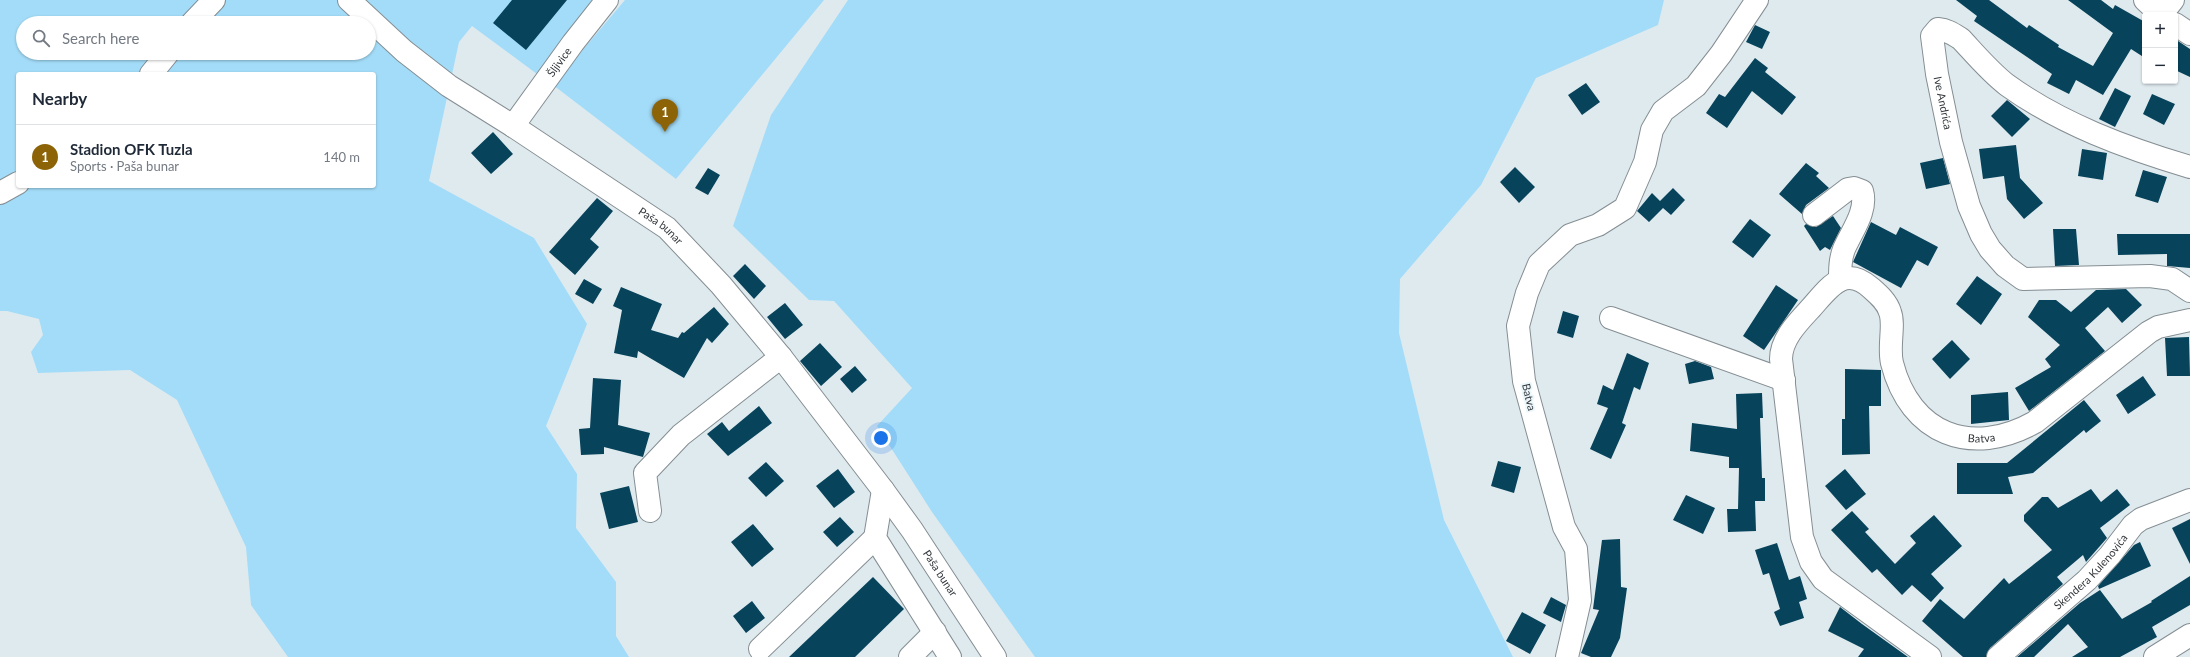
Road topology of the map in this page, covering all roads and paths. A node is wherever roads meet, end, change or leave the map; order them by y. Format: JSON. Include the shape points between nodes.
{"nodes":[{"id":1,"x":214,"y":0,"type":"edge"},
{"id":2,"x":349,"y":0,"type":"edge"},
{"id":3,"x":607,"y":0,"type":"edge"},
{"id":4,"x":1757,"y":0,"type":"edge"},
{"id":5,"x":2145,"y":0,"type":"edge"},
{"id":6,"x":2173,"y":0,"type":"edge"},
{"id":7,"x":2158,"y":12,"type":"edge"},
{"id":8,"x":2163,"y":12,"type":"edge"},
{"id":9,"x":199,"y":16,"type":"edge"},
{"id":10,"x":366,"y":16,"type":"edge"},
{"id":11,"x":376,"y":25,"type":"edge"},
{"id":12,"x":2178,"y":26,"type":"edge"},
{"id":13,"x":2190,"y":34,"type":"edge"},
{"id":14,"x":162,"y":60,"type":"edge"},
{"id":15,"x":153,"y":72,"type":"edge"},
{"id":16,"x":513,"y":126,"type":"junction"},
{"id":17,"x":2190,"y":167,"type":"edge"},
{"id":18,"x":16,"y":184,"type":"edge"},
{"id":19,"x":0,"y":193,"type":"edge"},
{"id":20,"x":1814,"y":215,"type":"dead end"},
{"id":21,"x":1840,"y":280,"type":"junction"},
{"id":22,"x":2190,"y":290,"type":"edge"},
{"id":23,"x":1611,"y":318,"type":"dead end"},
{"id":24,"x":2190,"y":320,"type":"edge"},
{"id":25,"x":780,"y":357,"type":"junction"},
{"id":26,"x":1784,"y":380,"type":"junction"},
{"id":27,"x":883,"y":490,"type":"junction"},
{"id":28,"x":2190,"y":500,"type":"edge"},
{"id":29,"x":650,"y":511,"type":"dead end"},
{"id":30,"x":875,"y":538,"type":"junction"},
{"id":31,"x":935,"y":632,"type":"junction"},
{"id":32,"x":2190,"y":634,"type":"edge"},
{"id":33,"x":760,"y":649,"type":"dead end"},
{"id":34,"x":910,"y":657,"type":"edge"},
{"id":35,"x":950,"y":657,"type":"edge"},
{"id":36,"x":995,"y":657,"type":"edge"},
{"id":37,"x":1567,"y":657,"type":"edge"},
{"id":38,"x":1930,"y":657,"type":"edge"},
{"id":39,"x":1998,"y":657,"type":"edge"},
{"id":40,"x":2155,"y":657,"type":"edge"}],
"edges":[{"from":1,"to":9,"type":"street"},
{"from":2,"to":10,"type":"street","name":"Paša bunar"},
{"from":3,"to":16,"type":"street","name":"Šljivice"},
{"from":4,"to":37,"type":"street","name":"Batva","via":[[1696,86],[1662,111],[1652,130],[1644,162],[1625,208],[1598,225],[1570,235],[1539,264],[1527,294],[1518,326],[1524,381],[1564,527],[1576,549],[1580,600]]},
{"from":5,"to":7,"type":"street"},
{"from":6,"to":8,"type":"street"},
{"from":11,"to":16,"type":"street","name":"Paša bunar","via":[[449,86]]},
{"from":12,"to":13,"type":"street"},
{"from":14,"to":15,"type":"street"},
{"from":16,"to":25,"type":"street","name":"Paša bunar","via":[[667,228],[721,285]]},
{"from":17,"to":22,"type":"street","name":"Ive Andrića","via":[[2123,145],[2074,125],[2006,84],[1961,39],[1946,30],[1938,29],[1932,36],[1951,142],[1969,206],[1990,249],[2005,266],[2022,279],[2150,276],[2172,279]]},
{"from":18,"to":19,"type":"street"},
{"from":20,"to":21,"type":"street","via":[[1848,189],[1862,191],[1863,204],[1857,224],[1844,250]]},
{"from":21,"to":24,"type":"street","name":"Batva","via":[[1858,279],[1885,303],[1891,316],[1892,361],[1904,395],[1912,408],[1930,426],[1957,436],[1989,437],[2024,428],[2054,409],[2149,332],[2158,327]]},
{"from":21,"to":26,"type":"street","via":[[1831,285],[1785,341],[1781,353]]},
{"from":23,"to":26,"type":"street"},
{"from":25,"to":27,"type":"street","name":"Paša bunar"},
{"from":25,"to":29,"type":"street","via":[[681,435],[646,473]]},
{"from":26,"to":38,"type":"street","via":[[1802,536],[1811,562],[1823,579]]},
{"from":27,"to":30,"type":"street"},
{"from":27,"to":36,"type":"street","name":"Paša bunar"},
{"from":28,"to":39,"type":"street","name":"Skendera Kulenovića","via":[[2141,518],[2087,580]]},
{"from":30,"to":31,"type":"street"},
{"from":30,"to":33,"type":"street"},
{"from":31,"to":34,"type":"street"},
{"from":31,"to":35,"type":"street"},
{"from":32,"to":40,"type":"street"}]}
